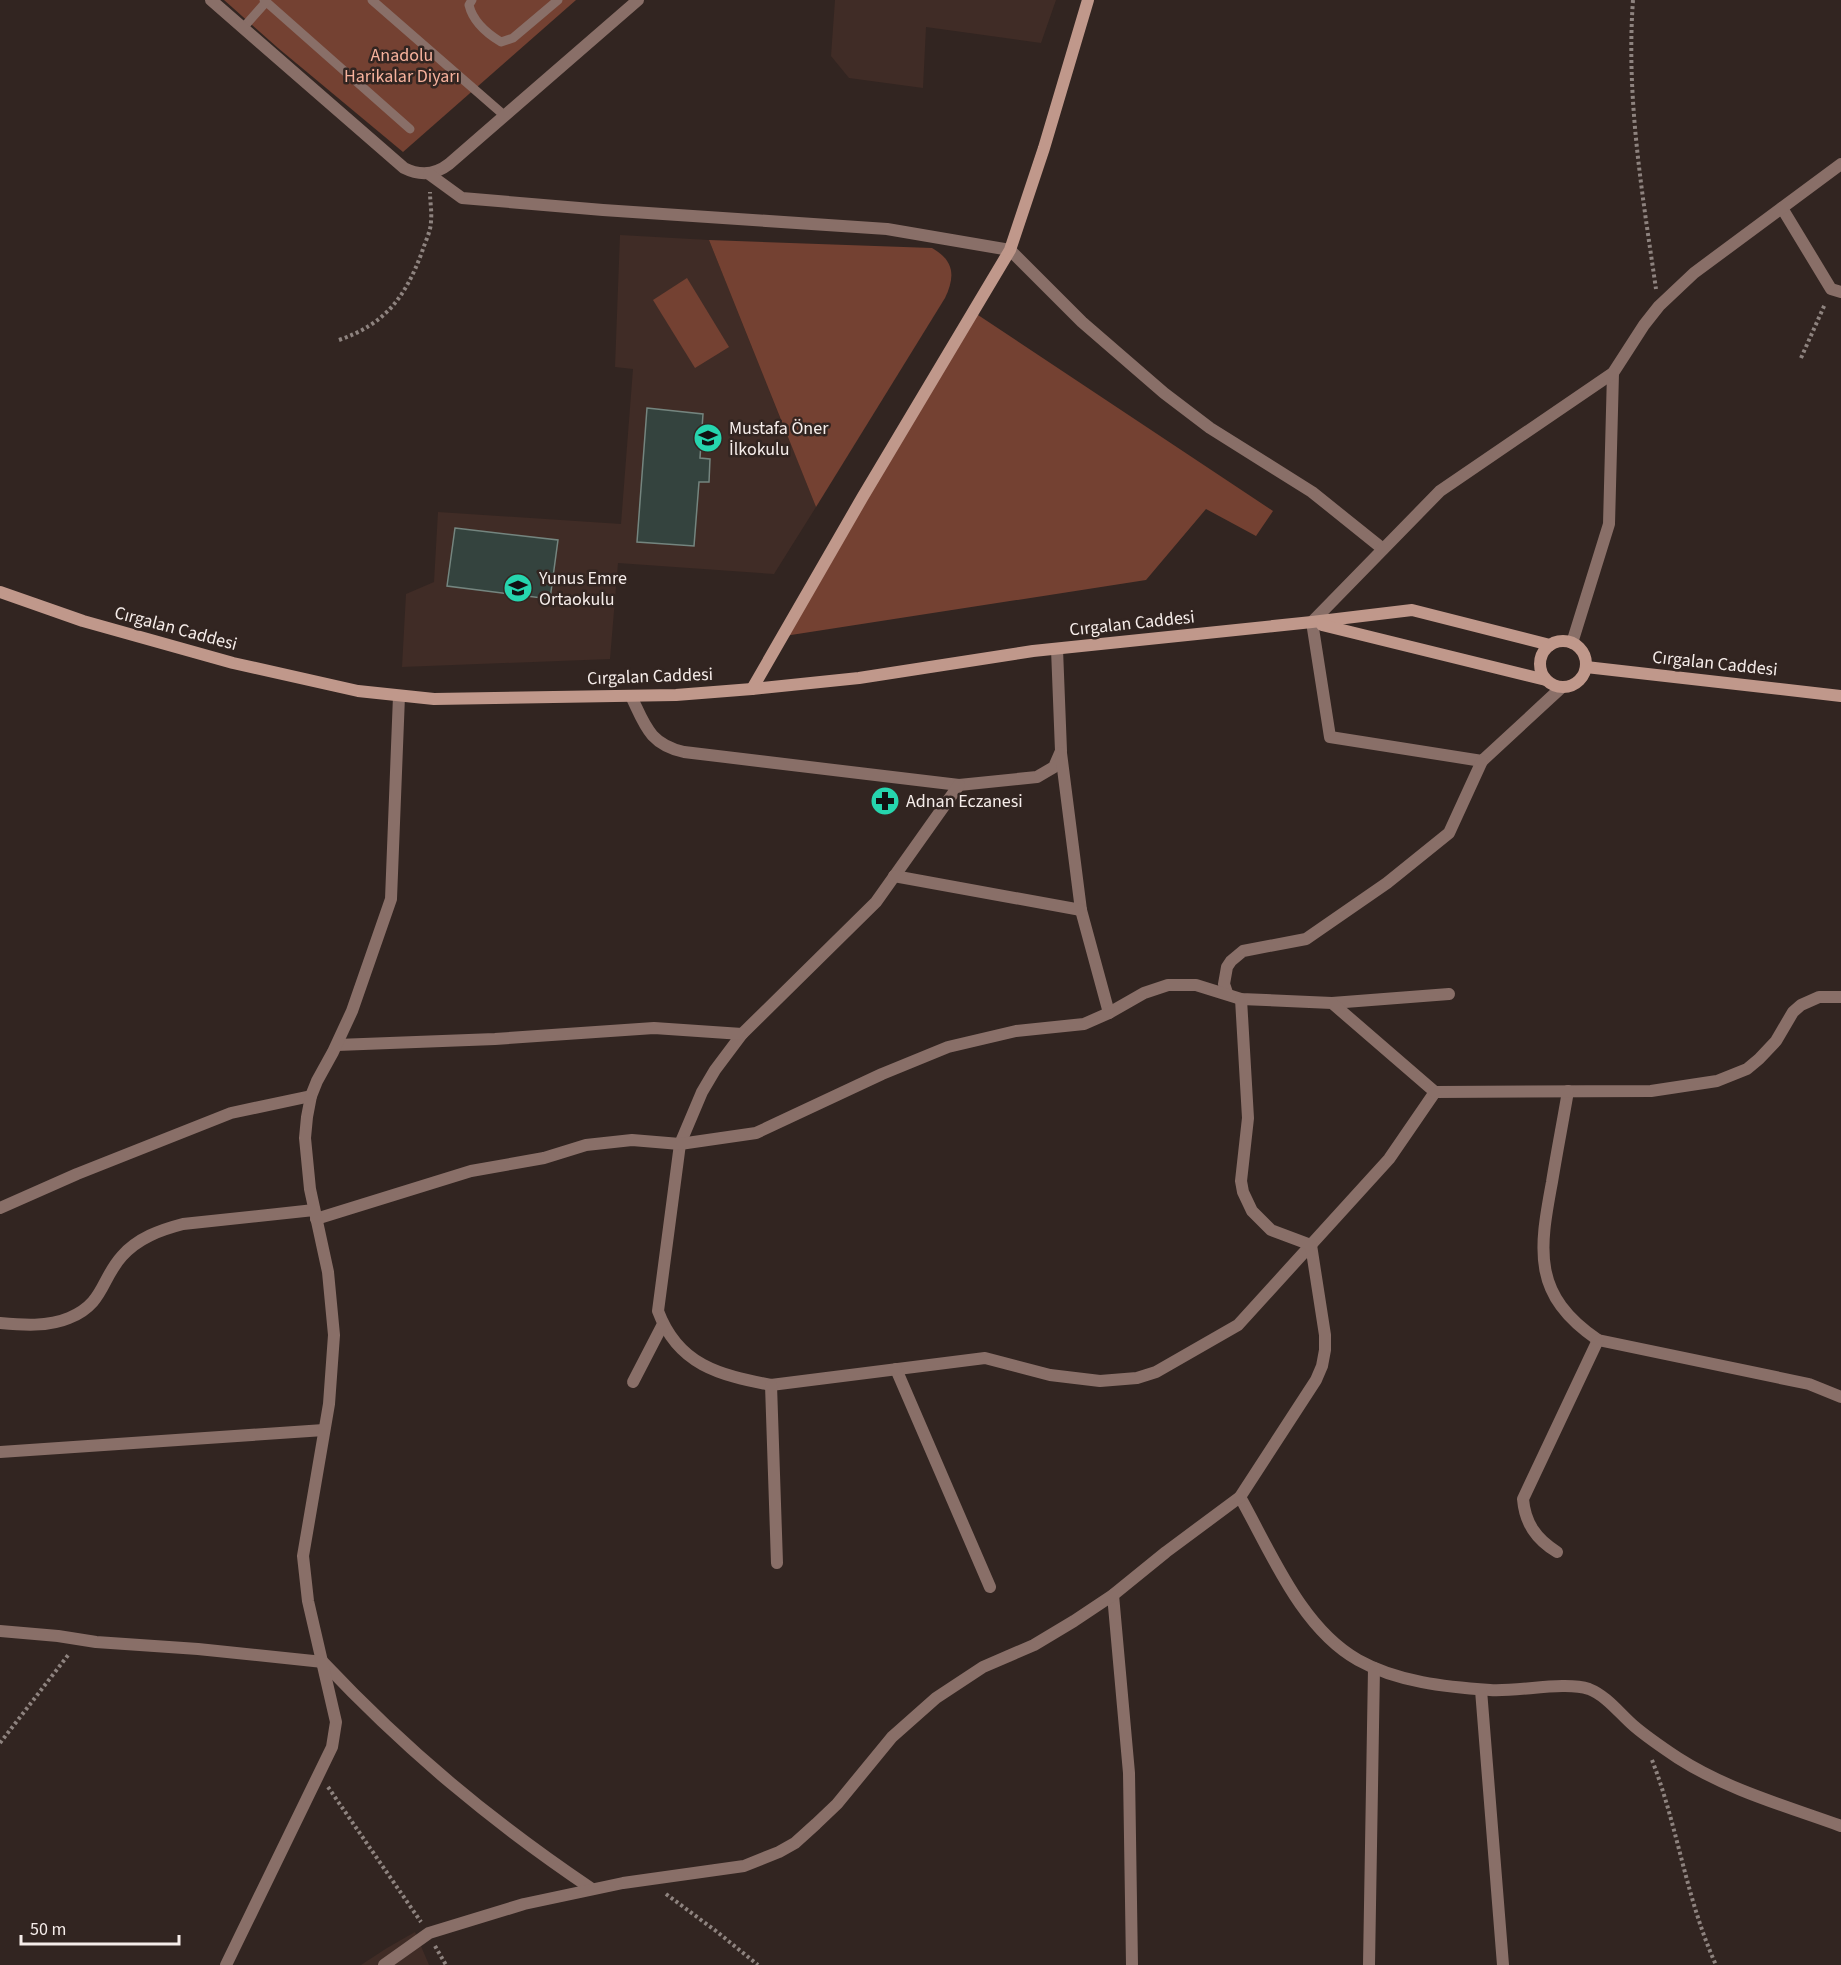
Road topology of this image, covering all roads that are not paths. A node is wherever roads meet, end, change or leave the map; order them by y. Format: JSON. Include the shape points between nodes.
{"nodes":[{"id":1,"x":212,"y":0,"type":"edge"},
{"id":2,"x":372,"y":0,"type":"edge"},
{"id":3,"x":472,"y":0,"type":"edge"},
{"id":4,"x":558,"y":0,"type":"edge"},
{"id":5,"x":638,"y":0,"type":"edge"},
{"id":6,"x":1088,"y":0,"type":"edge"},
{"id":7,"x":265,"y":1,"type":"edge"},
{"id":8,"x":243,"y":28,"type":"junction"},
{"id":9,"x":504,"y":116,"type":"junction"},
{"id":10,"x":410,"y":129,"type":"dead end"},
{"id":11,"x":1841,"y":164,"type":"edge"},
{"id":12,"x":429,"y":174,"type":"junction"},
{"id":13,"x":1782,"y":208,"type":"junction"},
{"id":14,"x":1010,"y":250,"type":"junction"},
{"id":15,"x":1836,"y":291,"type":"edge"},
{"id":16,"x":1613,"y":373,"type":"junction"},
{"id":17,"x":1383,"y":549,"type":"junction"},
{"id":18,"x":0,"y":592,"type":"edge"},
{"id":19,"x":1312,"y":622,"type":"junction"},
{"id":20,"x":1572,"y":643,"type":"junction"},
{"id":21,"x":1550,"y":645,"type":"junction"},
{"id":22,"x":1057,"y":649,"type":"junction"},
{"id":23,"x":1586,"y":667,"type":"junction"},
{"id":24,"x":1546,"y":680,"type":"junction"},
{"id":25,"x":1562,"y":687,"type":"junction"},
{"id":26,"x":752,"y":689,"type":"junction"},
{"id":27,"x":399,"y":696,"type":"junction"},
{"id":28,"x":631,"y":696,"type":"junction"},
{"id":29,"x":1841,"y":696,"type":"edge"},
{"id":30,"x":1061,"y":751,"type":"junction"},
{"id":31,"x":1482,"y":761,"type":"junction"},
{"id":32,"x":959,"y":785,"type":"junction"},
{"id":33,"x":894,"y":876,"type":"junction"},
{"id":34,"x":1081,"y":910,"type":"junction"},
{"id":35,"x":1227,"y":993,"type":"junction"},
{"id":36,"x":1449,"y":994,"type":"dead end"},
{"id":37,"x":1841,"y":997,"type":"edge"},
{"id":38,"x":1241,"y":999,"type":"junction"},
{"id":39,"x":1332,"y":1003,"type":"junction"},
{"id":40,"x":1109,"y":1014,"type":"junction"},
{"id":41,"x":742,"y":1034,"type":"junction"},
{"id":42,"x":337,"y":1045,"type":"junction"},
{"id":43,"x":1568,"y":1091,"type":"junction"},
{"id":44,"x":1435,"y":1092,"type":"junction"},
{"id":45,"x":311,"y":1096,"type":"junction"},
{"id":46,"x":680,"y":1144,"type":"junction"},
{"id":47,"x":0,"y":1208,"type":"edge"},
{"id":48,"x":315,"y":1214,"type":"junction"},
{"id":49,"x":1311,"y":1245,"type":"junction"},
{"id":50,"x":0,"y":1323,"type":"edge"},
{"id":51,"x":663,"y":1324,"type":"junction"},
{"id":52,"x":1598,"y":1340,"type":"junction"},
{"id":53,"x":896,"y":1369,"type":"junction"},
{"id":54,"x":633,"y":1382,"type":"dead end"},
{"id":55,"x":771,"y":1385,"type":"junction"},
{"id":56,"x":1841,"y":1397,"type":"edge"},
{"id":57,"x":324,"y":1430,"type":"junction"},
{"id":58,"x":0,"y":1452,"type":"edge"},
{"id":59,"x":1240,"y":1497,"type":"junction"},
{"id":60,"x":1557,"y":1552,"type":"dead end"},
{"id":61,"x":777,"y":1563,"type":"dead end"},
{"id":62,"x":990,"y":1587,"type":"dead end"},
{"id":63,"x":1113,"y":1595,"type":"junction"},
{"id":64,"x":0,"y":1631,"type":"edge"},
{"id":65,"x":323,"y":1662,"type":"junction"},
{"id":66,"x":1374,"y":1668,"type":"junction"},
{"id":67,"x":1480,"y":1690,"type":"junction"},
{"id":68,"x":1841,"y":1826,"type":"edge"},
{"id":69,"x":592,"y":1889,"type":"junction"},
{"id":70,"x":226,"y":1965,"type":"edge"},
{"id":71,"x":384,"y":1965,"type":"edge"},
{"id":72,"x":1132,"y":1965,"type":"edge"},
{"id":73,"x":1369,"y":1965,"type":"edge"},
{"id":74,"x":1503,"y":1965,"type":"edge"}],
"edges":[{"from":1,"to":8,"type":"street"},
{"from":2,"to":9,"type":"lane"},
{"from":3,"to":4,"type":"lane","via":[[471,16],[501,42],[513,39]]},
{"from":5,"to":9,"type":"street"},
{"from":6,"to":14,"type":"street"},
{"from":7,"to":8,"type":"lane"},
{"from":7,"to":10,"type":"lane"},
{"from":8,"to":12,"type":"street","via":[[404,168]]},
{"from":9,"to":12,"type":"street","via":[[450,164]]},
{"from":11,"to":13,"type":"street"},
{"from":12,"to":14,"type":"street","via":[[462,198],[887,229]]},
{"from":13,"to":15,"type":"street"},
{"from":13,"to":16,"type":"street","via":[[1694,273],[1659,306]]},
{"from":14,"to":17,"type":"street","via":[[1082,322],[1164,393],[1210,428],[1312,492]]},
{"from":14,"to":26,"type":"street"},
{"from":16,"to":17,"type":"street","via":[[1440,491]]},
{"from":16,"to":20,"type":"street","via":[[1609,524]]},
{"from":17,"to":19,"type":"street"},
{"from":18,"to":27,"type":"street","name":"Cırgalan Caddesi","via":[[191,652],[316,683]]},
{"from":19,"to":21,"type":"street","name":"Cırgalan Caddesi","via":[[1412,610]]},
{"from":19,"to":22,"type":"street","name":"Cırgalan Caddesi"},
{"from":19,"to":24,"type":"street","name":"Cırgalan Caddesi"},
{"from":19,"to":31,"type":"street","via":[[1330,737]]},
{"from":20,"to":21,"type":"street"},
{"from":20,"to":23,"type":"street","via":[[1584,655]]},
{"from":21,"to":24,"type":"street","via":[[1540,659],[1540,670]]},
{"from":22,"to":26,"type":"street","name":"Cırgalan Caddesi","via":[[859,678]]},
{"from":22,"to":30,"type":"street"},
{"from":23,"to":25,"type":"street","via":[[1578,682]]},
{"from":23,"to":29,"type":"street","name":"Cırgalan Caddesi"},
{"from":24,"to":25,"type":"street"},
{"from":25,"to":31,"type":"street"},
{"from":26,"to":28,"type":"street","name":"Cırgalan Caddesi"},
{"from":27,"to":28,"type":"street","name":"Cırgalan Caddesi","via":[[469,700]]},
{"from":27,"to":42,"type":"street","via":[[391,899]]},
{"from":28,"to":32,"type":"street","via":[[649,734],[673,750]]},
{"from":30,"to":32,"type":"street","via":[[1053,767],[1037,777]]},
{"from":30,"to":34,"type":"street"},
{"from":31,"to":35,"type":"street","via":[[1449,833],[1306,939],[1251,948],[1236,956],[1224,975]]},
{"from":32,"to":33,"type":"street"},
{"from":33,"to":34,"type":"street"},
{"from":33,"to":41,"type":"street","via":[[876,902]]},
{"from":34,"to":40,"type":"street"},
{"from":35,"to":38,"type":"street"},
{"from":35,"to":40,"type":"street","via":[[1196,985],[1168,985],[1144,993]]},
{"from":36,"to":39,"type":"street"},
{"from":37,"to":43,"type":"street","via":[[1819,997],[1801,1005],[1764,1055],[1732,1076],[1651,1090]]},
{"from":38,"to":39,"type":"street"},
{"from":38,"to":49,"type":"street","via":[[1248,1118],[1243,1192],[1265,1226]]},
{"from":39,"to":44,"type":"street"},
{"from":40,"to":46,"type":"street","via":[[1084,1024],[1016,1031],[948,1047],[756,1133]]},
{"from":41,"to":42,"type":"street","via":[[654,1028]]},
{"from":41,"to":46,"type":"street","via":[[702,1092]]},
{"from":42,"to":45,"type":"street"},
{"from":43,"to":44,"type":"street"},
{"from":43,"to":52,"type":"street","via":[[1544,1225],[1544,1260],[1547,1277],[1562,1308]]},
{"from":44,"to":49,"type":"street","via":[[1389,1159]]},
{"from":45,"to":47,"type":"street","via":[[231,1113]]},
{"from":45,"to":48,"type":"street","via":[[305,1138]]},
{"from":46,"to":48,"type":"street","via":[[632,1140],[586,1145],[544,1158],[471,1171]]},
{"from":46,"to":51,"type":"street","via":[[658,1311]]},
{"from":48,"to":50,"type":"street","via":[[166,1228],[129,1248],[97,1298],[78,1314],[49,1323]]},
{"from":48,"to":57,"type":"street","via":[[328,1272],[334,1335]]},
{"from":49,"to":53,"type":"street","via":[[1238,1325],[1174,1362],[1137,1378],[1083,1379],[985,1358]]},
{"from":49,"to":59,"type":"street","via":[[1325,1335],[1322,1366]]},
{"from":51,"to":54,"type":"street"},
{"from":51,"to":55,"type":"street","via":[[678,1347],[703,1366]]},
{"from":52,"to":56,"type":"street","via":[[1809,1383]]},
{"from":52,"to":60,"type":"street","via":[[1523,1499],[1526,1517],[1537,1537]]},
{"from":53,"to":55,"type":"street"},
{"from":53,"to":62,"type":"street"},
{"from":55,"to":61,"type":"street"},
{"from":57,"to":58,"type":"street"},
{"from":57,"to":65,"type":"street","via":[[303,1556],[308,1601]]},
{"from":59,"to":63,"type":"street"},
{"from":59,"to":66,"type":"street","via":[[1289,1586],[1316,1624],[1342,1650]]},
{"from":63,"to":69,"type":"street","via":[[1044,1639],[983,1667],[936,1698],[892,1737],[837,1804],[795,1843],[744,1866]]},
{"from":63,"to":72,"type":"street","via":[[1129,1773]]},
{"from":64,"to":65,"type":"street"},
{"from":65,"to":69,"type":"street","via":[[372,1713],[456,1789]]},
{"from":65,"to":70,"type":"street","via":[[334,1710],[332,1747]]},
{"from":66,"to":67,"type":"street","via":[[1435,1684]]},
{"from":66,"to":73,"type":"street"},
{"from":67,"to":68,"type":"street","via":[[1570,1686],[1591,1690],[1657,1744],[1703,1772]]},
{"from":67,"to":74,"type":"street"},
{"from":69,"to":71,"type":"street","via":[[524,1904],[429,1934]]}]}
